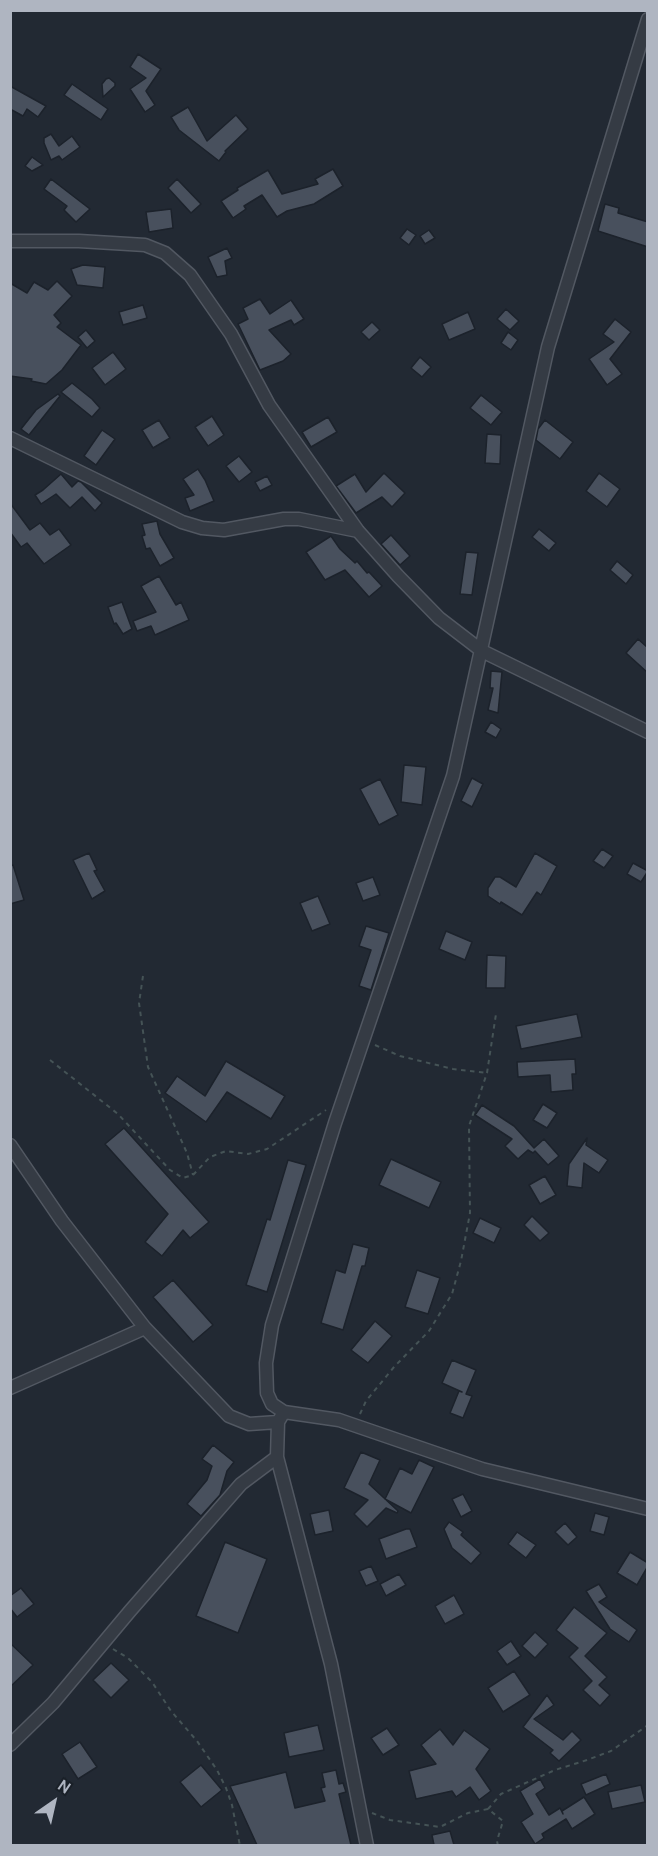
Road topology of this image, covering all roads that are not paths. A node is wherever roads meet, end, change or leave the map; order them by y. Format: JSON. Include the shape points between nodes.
{"nodes":[{"id":1,"x":648,"y":19,"type":"edge"},
{"id":2,"x":10,"y":241,"type":"edge"},
{"id":3,"x":10,"y":438,"type":"edge"},
{"id":4,"x":358,"y":531,"type":"junction"},
{"id":5,"x":482,"y":651,"type":"junction"},
{"id":6,"x":648,"y":732,"type":"edge"},
{"id":7,"x":10,"y":1145,"type":"edge"},
{"id":8,"x":145,"y":1328,"type":"junction"},
{"id":9,"x":10,"y":1388,"type":"edge"},
{"id":10,"x":281,"y":1417,"type":"junction"},
{"id":11,"x":277,"y":1457,"type":"junction"},
{"id":12,"x":648,"y":1509,"type":"edge"},
{"id":13,"x":10,"y":1744,"type":"edge"},
{"id":14,"x":367,"y":1845,"type":"edge"}],
"edges":[{"from":1,"to":5,"type":"street","via":[[548,347]]},
{"from":2,"to":4,"type":"street","via":[[145,245],[165,253],[190,274],[231,334],[269,405]]},
{"from":3,"to":4,"type":"street","via":[[182,522],[202,528],[224,530],[299,519]]},
{"from":4,"to":5,"type":"street","via":[[439,618]]},
{"from":5,"to":6,"type":"street"},
{"from":5,"to":10,"type":"street","via":[[453,776],[342,1102],[272,1325],[266,1363],[267,1393]]},
{"from":7,"to":8,"type":"street","via":[[62,1221]]},
{"from":8,"to":9,"type":"street"},
{"from":8,"to":10,"type":"street","via":[[229,1416],[249,1424]]},
{"from":10,"to":11,"type":"street"},
{"from":10,"to":12,"type":"street","via":[[339,1420],[482,1469]]},
{"from":11,"to":13,"type":"street","via":[[241,1484],[53,1703]]},
{"from":11,"to":14,"type":"street","via":[[324,1632]]}]}
